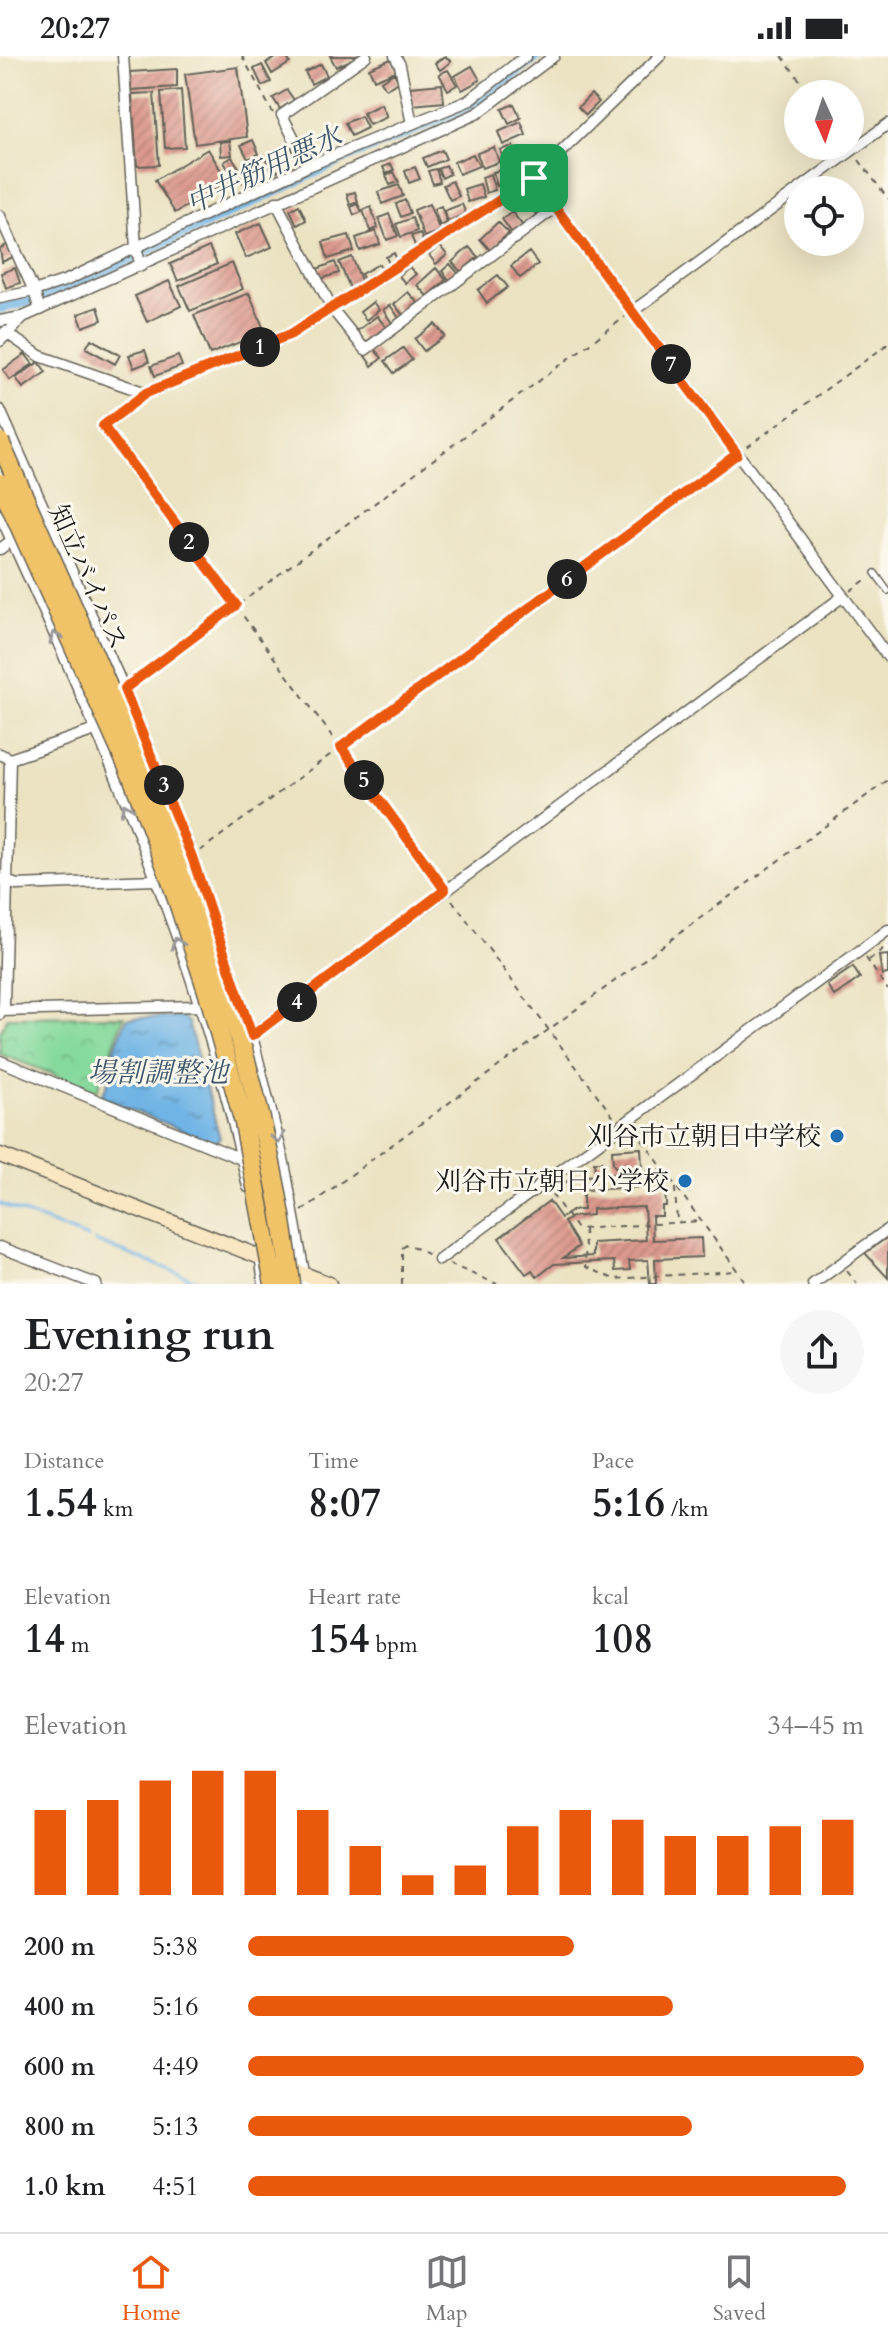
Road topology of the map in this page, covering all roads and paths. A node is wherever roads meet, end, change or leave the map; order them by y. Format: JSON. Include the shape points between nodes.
{"nodes":[{"id":1,"x":123,"y":56,"type":"edge"},
{"id":2,"x":242,"y":56,"type":"edge"},
{"id":3,"x":366,"y":56,"type":"edge"},
{"id":4,"x":395,"y":56,"type":"edge"},
{"id":5,"x":526,"y":56,"type":"edge"},
{"id":6,"x":554,"y":56,"type":"edge"},
{"id":7,"x":782,"y":56,"type":"edge"},
{"id":8,"x":656,"y":57,"type":"edge"},
{"id":9,"x":800,"y":80,"type":"edge"},
{"id":10,"x":282,"y":115,"type":"junction"},
{"id":11,"x":412,"y":124,"type":"junction"},
{"id":12,"x":888,"y":124,"type":"edge"},
{"id":13,"x":864,"y":142,"type":"edge"},
{"id":14,"x":840,"y":160,"type":"edge"},
{"id":15,"x":859,"y":160,"type":"edge"},
{"id":16,"x":308,"y":166,"type":"junction"},
{"id":17,"x":817,"y":176,"type":"edge"},
{"id":18,"x":534,"y":178,"type":"junction"},
{"id":19,"x":888,"y":199,"type":"edge"},
{"id":20,"x":784,"y":200,"type":"edge"},
{"id":21,"x":276,"y":202,"type":"junction"},
{"id":22,"x":556,"y":207,"type":"junction"},
{"id":23,"x":0,"y":216,"type":"edge"},
{"id":24,"x":136,"y":248,"type":"junction"},
{"id":25,"x":141,"y":266,"type":"junction"},
{"id":26,"x":0,"y":298,"type":"edge"},
{"id":27,"x":37,"y":300,"type":"junction"},
{"id":28,"x":333,"y":310,"type":"junction"},
{"id":29,"x":633,"y":311,"type":"junction"},
{"id":30,"x":23,"y":317,"type":"junction"},
{"id":31,"x":0,"y":321,"type":"edge"},
{"id":32,"x":2,"y":336,"type":"edge"},
{"id":33,"x":888,"y":344,"type":"edge"},
{"id":34,"x":146,"y":393,"type":"junction"},
{"id":35,"x":0,"y":410,"type":"edge"},
{"id":36,"x":0,"y":442,"type":"edge"},
{"id":37,"x":737,"y":454,"type":"junction"},
{"id":38,"x":0,"y":483,"type":"edge"},
{"id":39,"x":0,"y":515,"type":"edge"},
{"id":40,"x":49,"y":519,"type":"junction"},
{"id":41,"x":12,"y":540,"type":"junction"},
{"id":42,"x":0,"y":549,"type":"edge"},
{"id":43,"x":875,"y":573,"type":"joint"},
{"id":44,"x":888,"y":591,"type":"edge"},
{"id":45,"x":842,"y":597,"type":"junction"},
{"id":46,"x":236,"y":605,"type":"junction"},
{"id":47,"x":888,"y":657,"type":"edge"},
{"id":48,"x":124,"y":689,"type":"junction"},
{"id":49,"x":87,"y":708,"type":"junction"},
{"id":50,"x":95,"y":730,"type":"junction"},
{"id":51,"x":341,"y":747,"type":"junction"},
{"id":52,"x":5,"y":757,"type":"edge"},
{"id":53,"x":888,"y":780,"type":"edge"},
{"id":54,"x":192,"y":857,"type":"junction"},
{"id":55,"x":155,"y":880,"type":"junction"},
{"id":56,"x":4,"y":881,"type":"edge"},
{"id":57,"x":445,"y":890,"type":"junction"},
{"id":58,"x":888,"y":930,"type":"edge"},
{"id":59,"x":888,"y":945,"type":"edge"},
{"id":60,"x":860,"y":951,"type":"junction"},
{"id":61,"x":868,"y":961,"type":"junction"},
{"id":62,"x":888,"y":990,"type":"edge"},
{"id":63,"x":198,"y":1006,"type":"junction"},
{"id":64,"x":0,"y":1012,"type":"edge"},
{"id":65,"x":548,"y":1030,"type":"junction"},
{"id":66,"x":252,"y":1036,"type":"junction"},
{"id":67,"x":214,"y":1052,"type":"junction"},
{"id":68,"x":0,"y":1061,"type":"edge"},
{"id":69,"x":624,"y":1124,"type":"junction"},
{"id":70,"x":0,"y":1155,"type":"edge"},
{"id":71,"x":239,"y":1158,"type":"junction"},
{"id":72,"x":664,"y":1170,"type":"junction"},
{"id":73,"x":675,"y":1185,"type":"junction"},
{"id":74,"x":297,"y":1213,"type":"junction"},
{"id":75,"x":701,"y":1221,"type":"junction"},
{"id":76,"x":677,"y":1223,"type":"junction"},
{"id":77,"x":584,"y":1228,"type":"junction"},
{"id":78,"x":888,"y":1229,"type":"edge"},
{"id":79,"x":0,"y":1247,"type":"edge"},
{"id":80,"x":260,"y":1257,"type":"junction"},
{"id":81,"x":439,"y":1260,"type":"junction"},
{"id":82,"x":841,"y":1264,"type":"junction"},
{"id":83,"x":737,"y":1271,"type":"junction"},
{"id":84,"x":624,"y":1278,"type":"junction"},
{"id":85,"x":301,"y":1281,"type":"edge"},
{"id":86,"x":96,"y":1284,"type":"edge"},
{"id":87,"x":264,"y":1284,"type":"edge"},
{"id":88,"x":274,"y":1284,"type":"edge"},
{"id":89,"x":329,"y":1284,"type":"edge"},
{"id":90,"x":402,"y":1284,"type":"edge"},
{"id":91,"x":497,"y":1284,"type":"edge"},
{"id":92,"x":624,"y":1284,"type":"edge"},
{"id":93,"x":747,"y":1284,"type":"edge"},
{"id":94,"x":813,"y":1284,"type":"edge"},
{"id":95,"x":857,"y":1284,"type":"edge"}],
"edges":[{"from":1,"to":24,"type":"street"},
{"from":2,"to":10,"type":"path","via":[[275,118]]},
{"from":3,"to":10,"type":"street"},
{"from":4,"to":11,"type":"street"},
{"from":5,"to":11,"type":"street","via":[[468,101]]},
{"from":6,"to":21,"type":"street","via":[[478,113]]},
{"from":7,"to":9,"type":"path"},
{"from":8,"to":18,"type":"street"},
{"from":10,"to":16,"type":"street"},
{"from":11,"to":16,"type":"street"},
{"from":12,"to":13,"type":"street"},
{"from":14,"to":17,"type":"street"},
{"from":15,"to":19,"type":"path"},
{"from":16,"to":24,"type":"street"},
{"from":18,"to":22,"type":"street"},
{"from":18,"to":28,"type":"street"},
{"from":20,"to":29,"type":"street"},
{"from":21,"to":25,"type":"street"},
{"from":21,"to":28,"type":"street"},
{"from":22,"to":28,"type":"street","via":[[365,350]]},
{"from":22,"to":29,"type":"street"},
{"from":23,"to":27,"type":"street"},
{"from":24,"to":25,"type":"street"},
{"from":24,"to":27,"type":"street"},
{"from":25,"to":27,"type":"street"},
{"from":26,"to":27,"type":"street"},
{"from":27,"to":30,"type":"street"},
{"from":28,"to":34,"type":"street","via":[[291,334]]},
{"from":29,"to":37,"type":"street"},
{"from":29,"to":46,"type":"path"},
{"from":30,"to":31,"type":"street"},
{"from":30,"to":32,"type":"street"},
{"from":32,"to":34,"type":"street","via":[[40,356]]},
{"from":33,"to":37,"type":"path"},
{"from":34,"to":46,"type":"path","via":[[103,426]]},
{"from":35,"to":40,"type":"street"},
{"from":36,"to":85,"type":"highway","name":"知立バイパス","bridge":true,"via":[[146,776],[228,1002]]},
{"from":37,"to":45,"type":"street"},
{"from":37,"to":51,"type":"path"},
{"from":38,"to":88,"type":"highway","name":"知立バイパス","bridge":true,"via":[[133,779],[169,875],[244,1123]]},
{"from":39,"to":41,"type":"street"},
{"from":40,"to":41,"type":"street"},
{"from":40,"to":48,"type":"street"},
{"from":41,"to":42,"type":"street"},
{"from":49,"to":41,"type":"street","one_way":true},
{"from":43,"to":44,"type":"lane"},
{"from":43,"to":45,"type":"path"},
{"from":45,"to":47,"type":"street"},
{"from":45,"to":57,"type":"street"},
{"from":46,"to":48,"type":"path"},
{"from":46,"to":51,"type":"path"},
{"from":48,"to":49,"type":"street"},
{"from":48,"to":54,"type":"street"},
{"from":49,"to":50,"type":"street"},
{"from":50,"to":52,"type":"street"},
{"from":55,"to":50,"type":"street","one_way":true},
{"from":51,"to":54,"type":"path"},
{"from":51,"to":57,"type":"path"},
{"from":52,"to":56,"type":"street"},
{"from":53,"to":65,"type":"path"},
{"from":54,"to":66,"type":"street"},
{"from":55,"to":56,"type":"street","via":[[17,885]]},
{"from":63,"to":55,"type":"street","one_way":true},
{"from":56,"to":64,"type":"street"},
{"from":57,"to":65,"type":"path"},
{"from":57,"to":66,"type":"street"},
{"from":58,"to":60,"type":"street"},
{"from":59,"to":61,"type":"path"},
{"from":60,"to":61,"type":"path"},
{"from":60,"to":69,"type":"street"},
{"from":61,"to":62,"type":"path"},
{"from":63,"to":64,"type":"street"},
{"from":63,"to":67,"type":"street"},
{"from":65,"to":69,"type":"path"},
{"from":65,"to":74,"type":"path"},
{"from":66,"to":67,"type":"street"},
{"from":66,"to":74,"type":"street","one_way":true},
{"from":67,"to":71,"type":"street"},
{"from":68,"to":71,"type":"street"},
{"from":69,"to":72,"type":"path"},
{"from":69,"to":81,"type":"street"},
{"from":70,"to":80,"type":"street"},
{"from":71,"to":80,"type":"street"},
{"from":72,"to":73,"type":"path"},
{"from":72,"to":77,"type":"path","via":[[573,1177],[551,1193],[577,1229]]},
{"from":73,"to":75,"type":"path"},
{"from":73,"to":76,"type":"path"},
{"from":74,"to":85,"type":"street"},
{"from":75,"to":76,"type":"path"},
{"from":75,"to":83,"type":"path"},
{"from":76,"to":77,"type":"path"},
{"from":77,"to":84,"type":"path","via":[[586,1267]]},
{"from":78,"to":82,"type":"street"},
{"from":79,"to":86,"type":"street"},
{"from":80,"to":85,"type":"street"},
{"from":80,"to":87,"type":"street"},
{"from":81,"to":90,"type":"path","via":[[408,1244],[402,1248]]},
{"from":81,"to":91,"type":"path"},
{"from":82,"to":94,"type":"street"},
{"from":82,"to":95,"type":"path"},
{"from":83,"to":84,"type":"path"},
{"from":83,"to":93,"type":"path"},
{"from":84,"to":92,"type":"path"},
{"from":85,"to":89,"type":"street"}]}
